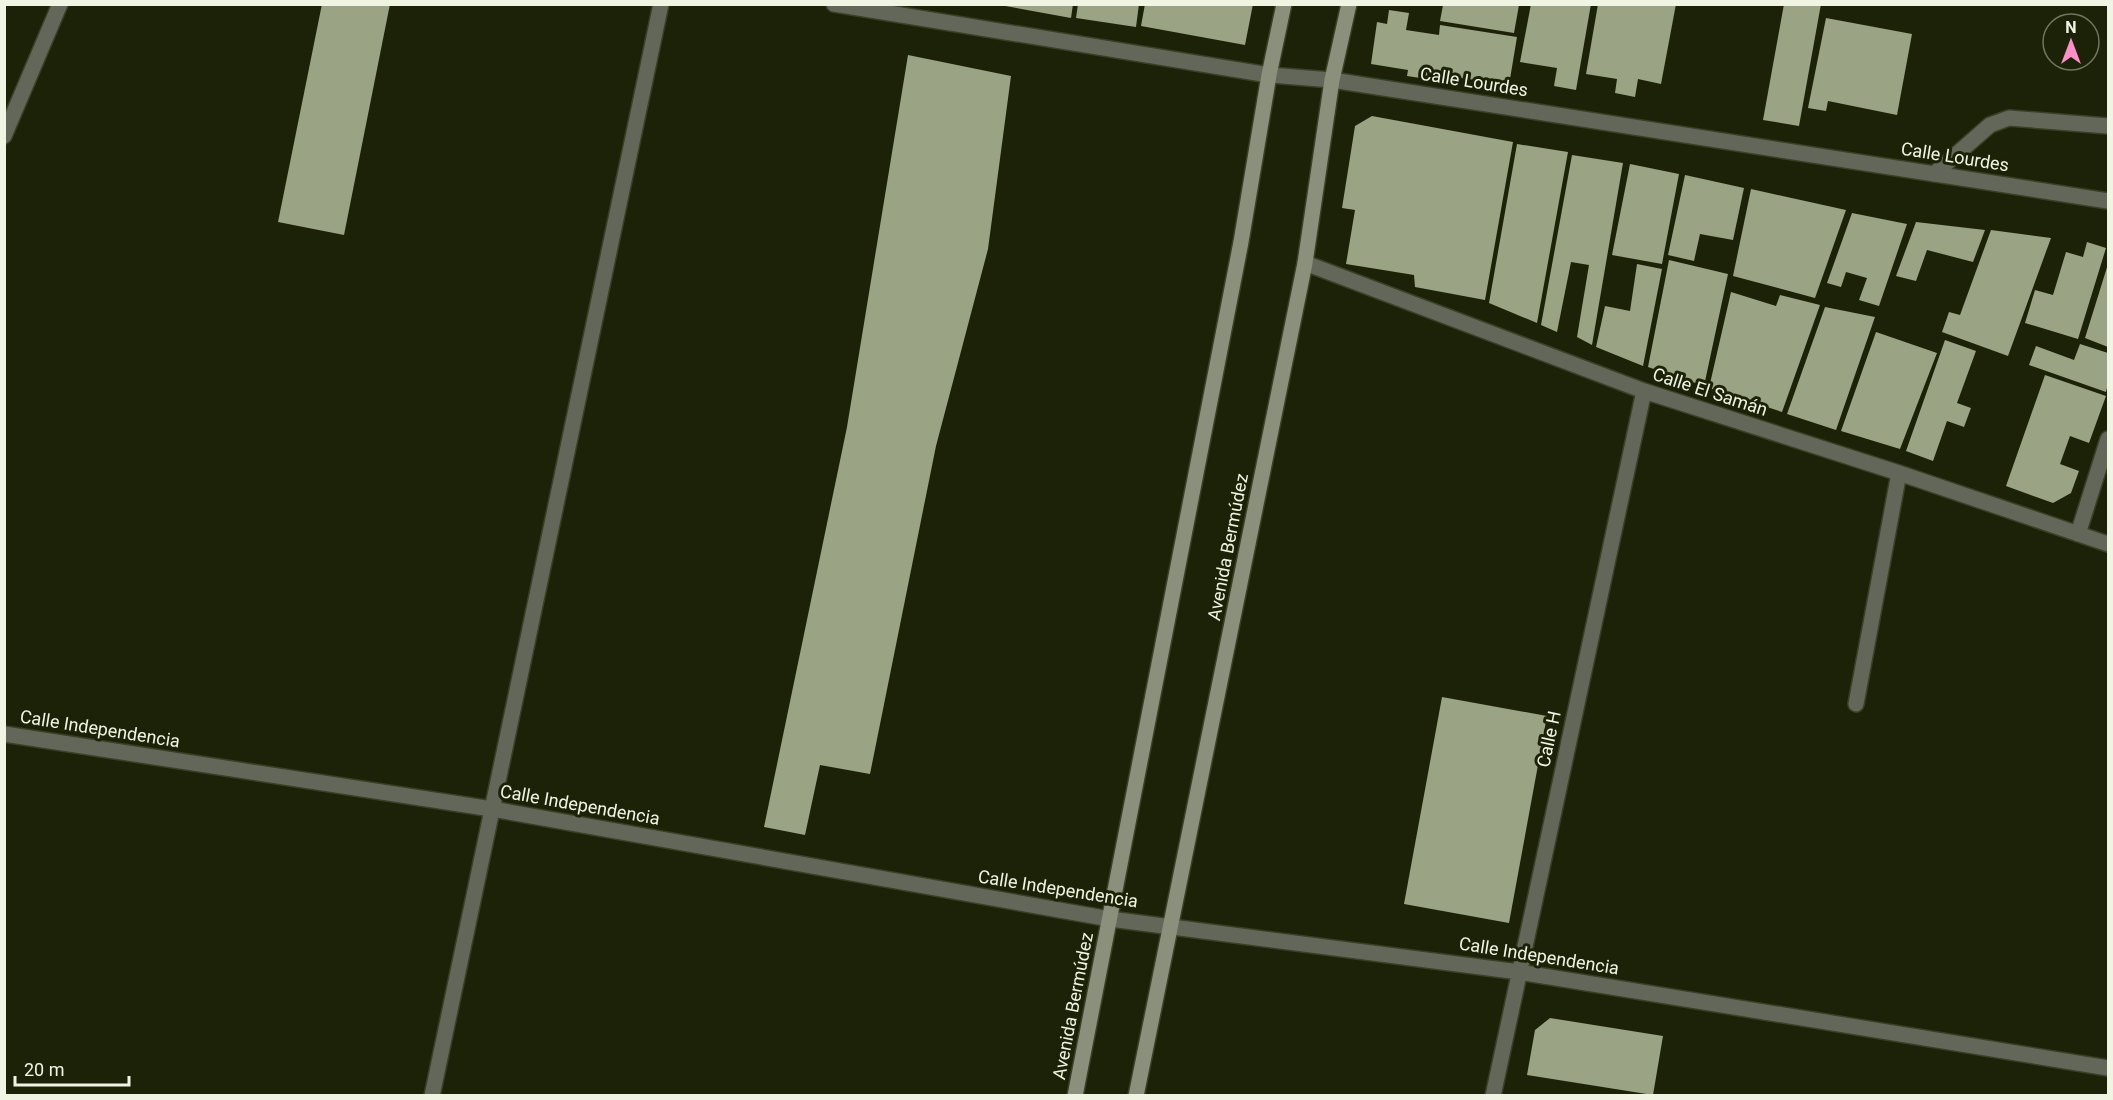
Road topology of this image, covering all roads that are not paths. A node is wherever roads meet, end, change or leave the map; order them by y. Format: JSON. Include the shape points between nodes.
{"nodes":[{"id":1,"x":60,"y":4,"type":"edge"},
{"id":2,"x":661,"y":4,"type":"edge"},
{"id":3,"x":834,"y":4,"type":"edge"},
{"id":4,"x":1284,"y":4,"type":"edge"},
{"id":5,"x":1349,"y":4,"type":"edge"},
{"id":6,"x":1269,"y":75,"type":"junction"},
{"id":7,"x":1332,"y":80,"type":"junction"},
{"id":8,"x":2109,"y":126,"type":"edge"},
{"id":9,"x":4,"y":136,"type":"edge"},
{"id":10,"x":1934,"y":174,"type":"junction"},
{"id":11,"x":2109,"y":201,"type":"edge"},
{"id":12,"x":1305,"y":263,"type":"junction"},
{"id":13,"x":1644,"y":392,"type":"junction"},
{"id":14,"x":2109,"y":439,"type":"edge"},
{"id":15,"x":1899,"y":473,"type":"junction"},
{"id":16,"x":2078,"y":534,"type":"junction"},
{"id":17,"x":2109,"y":544,"type":"edge"},
{"id":18,"x":1856,"y":704,"type":"dead end"},
{"id":19,"x":4,"y":734,"type":"edge"},
{"id":20,"x":492,"y":809,"type":"junction"},
{"id":21,"x":1110,"y":919,"type":"junction"},
{"id":22,"x":1172,"y":926,"type":"junction"},
{"id":23,"x":1519,"y":972,"type":"junction"},
{"id":24,"x":2109,"y":1068,"type":"edge"},
{"id":25,"x":432,"y":1095,"type":"edge"},
{"id":26,"x":1075,"y":1095,"type":"edge"},
{"id":27,"x":1136,"y":1095,"type":"edge"},
{"id":28,"x":1493,"y":1095,"type":"edge"}],
"edges":[{"from":1,"to":9,"type":"street"},
{"from":2,"to":20,"type":"street"},
{"from":3,"to":6,"type":"street","name":"Calle Lourdes"},
{"from":4,"to":6,"type":"street","name":"Avenida Bermúdez"},
{"from":5,"to":7,"type":"street","name":"Avenida Bermúdez"},
{"from":6,"to":7,"type":"street","name":"Calle Lourdes"},
{"from":6,"to":21,"type":"street","name":"Avenida Bermúdez","via":[[1241,242]]},
{"from":7,"to":10,"type":"street","name":"Calle Lourdes"},
{"from":7,"to":12,"type":"street","name":"Avenida Bermúdez"},
{"from":8,"to":10,"type":"street","via":[[2009,118],[1990,125]]},
{"from":10,"to":11,"type":"street","name":"Calle Lourdes"},
{"from":12,"to":13,"type":"street","name":"Calle El Samán"},
{"from":12,"to":22,"type":"street","name":"Avenida Bermúdez"},
{"from":13,"to":15,"type":"street","name":"Calle El Samán"},
{"from":13,"to":23,"type":"street","name":"Calle H"},
{"from":14,"to":16,"type":"street"},
{"from":15,"to":16,"type":"street","name":"Calle El Samán"},
{"from":15,"to":18,"type":"street"},
{"from":16,"to":17,"type":"street","name":"Calle El Samán"},
{"from":19,"to":20,"type":"street","name":"Calle Independencia"},
{"from":20,"to":21,"type":"street","name":"Calle Independencia"},
{"from":20,"to":25,"type":"street"},
{"from":21,"to":22,"type":"street","name":"Calle Independencia"},
{"from":21,"to":26,"type":"street","name":"Avenida Bermúdez"},
{"from":22,"to":23,"type":"street","name":"Calle Independencia"},
{"from":22,"to":27,"type":"street","name":"Avenida Bermúdez"},
{"from":23,"to":24,"type":"street","name":"Calle Independencia"},
{"from":23,"to":28,"type":"street","name":"Calle H"}]}
